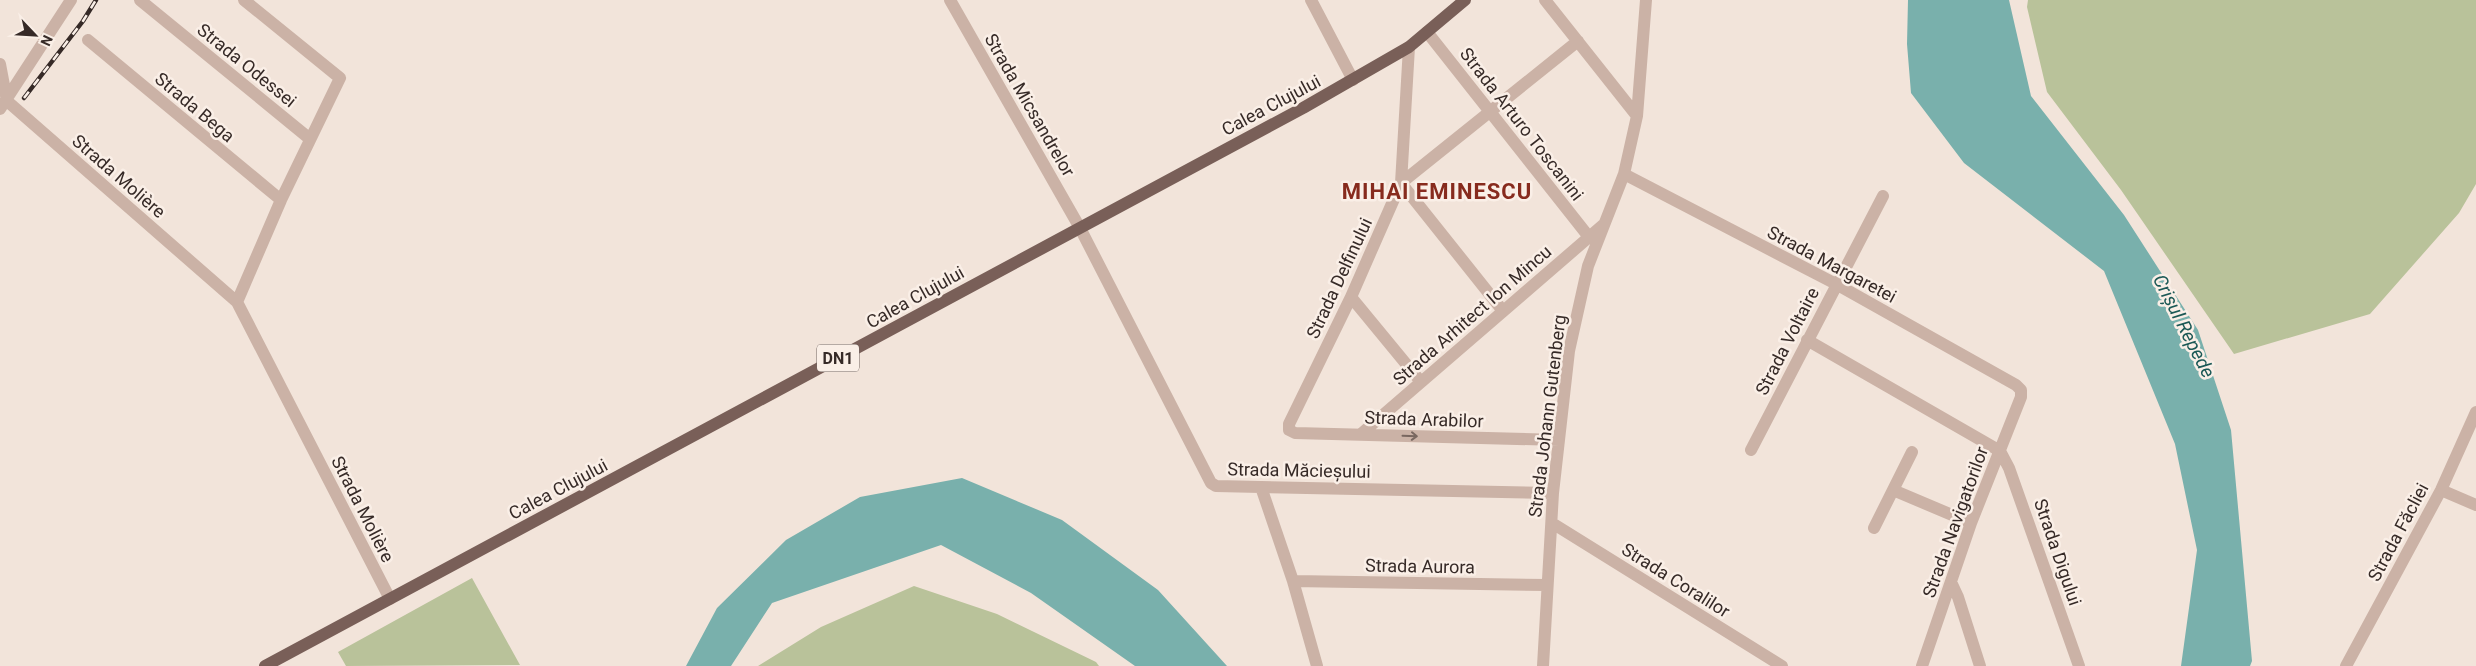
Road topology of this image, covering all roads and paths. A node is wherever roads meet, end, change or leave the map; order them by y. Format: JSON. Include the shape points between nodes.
{"nodes":[{"id":1,"x":71,"y":0,"type":"edge"},
{"id":2,"x":140,"y":0,"type":"edge"},
{"id":3,"x":244,"y":0,"type":"edge"},
{"id":4,"x":950,"y":0,"type":"edge"},
{"id":5,"x":1311,"y":0,"type":"edge"},
{"id":6,"x":1465,"y":0,"type":"edge"},
{"id":7,"x":1545,"y":0,"type":"edge"},
{"id":8,"x":1646,"y":0,"type":"edge"},
{"id":9,"x":1427,"y":32,"type":"junction"},
{"id":10,"x":88,"y":40,"type":"dead end"},
{"id":11,"x":1578,"y":41,"type":"junction"},
{"id":12,"x":1409,"y":47,"type":"junction"},
{"id":13,"x":0,"y":64,"type":"edge"},
{"id":14,"x":1353,"y":80,"type":"junction"},
{"id":15,"x":3,"y":105,"type":"edge"},
{"id":16,"x":1490,"y":113,"type":"junction"},
{"id":17,"x":1636,"y":116,"type":"junction"},
{"id":18,"x":310,"y":138,"type":"junction"},
{"id":19,"x":1624,"y":174,"type":"junction"},
{"id":20,"x":1401,"y":183,"type":"junction"},
{"id":21,"x":1883,"y":196,"type":"dead end"},
{"id":22,"x":281,"y":200,"type":"junction"},
{"id":23,"x":1606,"y":222,"type":"junction"},
{"id":24,"x":1080,"y":228,"type":"junction"},
{"id":25,"x":1589,"y":237,"type":"junction"},
{"id":26,"x":1836,"y":284,"type":"junction"},
{"id":27,"x":1351,"y":298,"type":"junction"},
{"id":28,"x":237,"y":302,"type":"junction"},
{"id":29,"x":1503,"y":311,"type":"junction"},
{"id":30,"x":1807,"y":340,"type":"junction"},
{"id":31,"x":1422,"y":382,"type":"junction"},
{"id":32,"x":2021,"y":390,"type":"joint"},
{"id":33,"x":2476,"y":412,"type":"edge"},
{"id":34,"x":1289,"y":430,"type":"joint"},
{"id":35,"x":1361,"y":434,"type":"junction"},
{"id":36,"x":1559,"y":440,"type":"junction"},
{"id":37,"x":1751,"y":450,"type":"dead end"},
{"id":38,"x":2000,"y":451,"type":"junction"},
{"id":39,"x":1912,"y":452,"type":"dead end"},
{"id":40,"x":1261,"y":488,"type":"junction"},
{"id":41,"x":1893,"y":490,"type":"junction"},
{"id":42,"x":2441,"y":490,"type":"junction"},
{"id":43,"x":1553,"y":493,"type":"junction"},
{"id":44,"x":2476,"y":505,"type":"edge"},
{"id":45,"x":1552,"y":523,"type":"junction"},
{"id":46,"x":1971,"y":523,"type":"junction"},
{"id":47,"x":1874,"y":528,"type":"dead end"},
{"id":48,"x":1293,"y":581,"type":"junction"},
{"id":49,"x":1951,"y":582,"type":"junction"},
{"id":50,"x":1547,"y":585,"type":"junction"},
{"id":51,"x":390,"y":599,"type":"junction"},
{"id":52,"x":265,"y":666,"type":"edge"},
{"id":53,"x":1317,"y":666,"type":"edge"},
{"id":54,"x":1543,"y":666,"type":"edge"},
{"id":55,"x":1782,"y":666,"type":"edge"},
{"id":56,"x":1922,"y":666,"type":"edge"},
{"id":57,"x":1980,"y":666,"type":"edge"},
{"id":58,"x":2079,"y":666,"type":"edge"},
{"id":59,"x":2346,"y":666,"type":"edge"}],
"edges":[{"from":1,"to":15,"type":"street"},
{"from":2,"to":18,"type":"street","name":"Strada Odessei"},
{"from":3,"to":18,"type":"street","via":[[340,78]]},
{"from":4,"to":24,"type":"street","name":"Strada Micsandrelor"},
{"from":5,"to":14,"type":"street"},
{"from":6,"to":9,"type":"main road","name":"Calea Clujului","number":"DN1"},
{"from":7,"to":11,"type":"street"},
{"from":8,"to":17,"type":"street","name":"Strada Johann Gutenberg"},
{"from":9,"to":12,"type":"main road","name":"Calea Clujului","number":"DN1"},
{"from":9,"to":16,"type":"street","name":"Strada Arturo Toscanini"},
{"from":10,"to":22,"type":"street","name":"Strada Bega"},
{"from":11,"to":16,"type":"street"},
{"from":11,"to":17,"type":"street"},
{"from":12,"to":14,"type":"main road","name":"Calea Clujului","number":"DN1"},
{"from":12,"to":20,"type":"street","name":"Strada Delfinului"},
{"from":13,"to":15,"type":"street"},
{"from":14,"to":24,"type":"main road","name":"Calea Clujului","number":"DN1"},
{"from":15,"to":28,"type":"street","name":"Strada Molière"},
{"from":16,"to":20,"type":"street"},
{"from":16,"to":25,"type":"street","name":"Strada Arturo Toscanini"},
{"from":17,"to":19,"type":"street","name":"Strada Johann Gutenberg"},
{"from":18,"to":22,"type":"street"},
{"from":19,"to":23,"type":"street","name":"Strada Johann Gutenberg"},
{"from":19,"to":26,"type":"street","name":"Strada Margaretei"},
{"from":20,"to":27,"type":"street","name":"Strada Delfinului"},
{"from":20,"to":29,"type":"street"},
{"from":21,"to":26,"type":"street","name":"Strada Voltaire"},
{"from":22,"to":28,"type":"street"},
{"from":23,"to":25,"type":"street","name":"Strada Arhitect Ion Mincu"},
{"from":23,"to":36,"type":"street","name":"Strada Johann Gutenberg","via":[[1582,289],[1569,352]]},
{"from":24,"to":40,"type":"street","name":"Strada Măcieșului","via":[[1211,483]]},
{"from":24,"to":51,"type":"main road","name":"Calea Clujului","number":"DN1"},
{"from":25,"to":29,"type":"street","name":"Strada Arhitect Ion Mincu"},
{"from":26,"to":30,"type":"street","name":"Strada Voltaire"},
{"from":26,"to":32,"type":"street","name":"Strada Margaretei"},
{"from":27,"to":31,"type":"street"},
{"from":27,"to":34,"type":"street","name":"Strada Delfinului","via":[[1289,424]]},
{"from":28,"to":51,"type":"street","name":"Strada Molière"},
{"from":29,"to":31,"type":"street","name":"Strada Arhitect Ion Mincu"},
{"from":30,"to":37,"type":"street","name":"Strada Voltaire"},
{"from":30,"to":38,"type":"street"},
{"from":31,"to":35,"type":"street","name":"Strada Arhitect Ion Mincu"},
{"from":32,"to":38,"type":"street","name":"Strada Navigatorilor"},
{"from":33,"to":42,"type":"street","name":"Strada Făcliei"},
{"from":34,"to":35,"type":"street","name":"Strada Arabilor","via":[[1295,433]]},
{"from":35,"to":36,"type":"street","name":"Strada Arabilor","one_way":true},
{"from":36,"to":43,"type":"street","name":"Strada Johann Gutenberg"},
{"from":38,"to":46,"type":"street","name":"Strada Navigatorilor"},
{"from":38,"to":58,"type":"street","name":"Strada Digului","via":[[2010,468]]},
{"from":39,"to":41,"type":"street"},
{"from":40,"to":43,"type":"street","name":"Strada Măcieșului"},
{"from":40,"to":48,"type":"street"},
{"from":41,"to":46,"type":"street"},
{"from":41,"to":47,"type":"street"},
{"from":42,"to":44,"type":"street"},
{"from":42,"to":59,"type":"street","name":"Strada Făcliei"},
{"from":43,"to":45,"type":"street","name":"Strada Johann Gutenberg"},
{"from":45,"to":50,"type":"street","name":"Strada Johann Gutenberg"},
{"from":45,"to":55,"type":"street","name":"Strada Coralilor"},
{"from":46,"to":49,"type":"street","name":"Strada Navigatorilor"},
{"from":48,"to":50,"type":"street","name":"Strada Aurora"},
{"from":48,"to":53,"type":"street"},
{"from":49,"to":56,"type":"street","name":"Strada Navigatorilor"},
{"from":49,"to":57,"type":"street"},
{"from":50,"to":54,"type":"street","name":"Strada Johann Gutenberg"},
{"from":51,"to":52,"type":"main road","name":"Calea Clujului","number":"DN1"}]}
